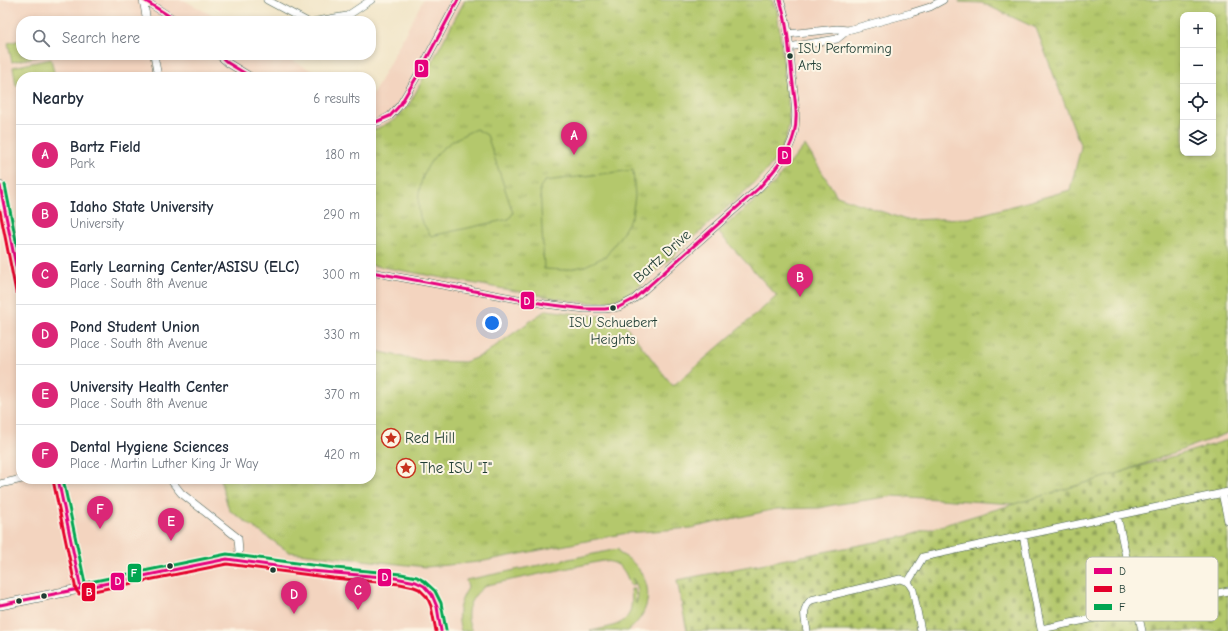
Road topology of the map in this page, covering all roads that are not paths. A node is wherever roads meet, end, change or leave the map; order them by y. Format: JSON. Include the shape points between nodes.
{"nodes":[{"id":1,"x":143,"y":0,"type":"edge"},
{"id":2,"x":267,"y":0,"type":"edge"},
{"id":3,"x":371,"y":0,"type":"edge"},
{"id":4,"x":458,"y":0,"type":"edge"},
{"id":5,"x":780,"y":0,"type":"edge"},
{"id":6,"x":943,"y":0,"type":"edge"},
{"id":7,"x":146,"y":16,"type":"edge"},
{"id":8,"x":169,"y":16,"type":"edge"},
{"id":9,"x":297,"y":16,"type":"edge"},
{"id":10,"x":347,"y":16,"type":"edge"},
{"id":11,"x":848,"y":30,"type":"junction"},
{"id":12,"x":788,"y":34,"type":"junction"},
{"id":13,"x":789,"y":47,"type":"junction"},
{"id":14,"x":155,"y":60,"type":"edge"},
{"id":15,"x":225,"y":60,"type":"edge"},
{"id":16,"x":157,"y":72,"type":"edge"},
{"id":17,"x":243,"y":72,"type":"edge"},
{"id":18,"x":376,"y":123,"type":"edge"},
{"id":19,"x":0,"y":186,"type":"edge"},
{"id":20,"x":16,"y":266,"type":"edge"},
{"id":21,"x":376,"y":273,"type":"edge"},
{"id":22,"x":16,"y":480,"type":"edge"},
{"id":23,"x":0,"y":484,"type":"edge"},
{"id":24,"x":59,"y":484,"type":"edge"},
{"id":25,"x":173,"y":484,"type":"edge"},
{"id":26,"x":1225,"y":492,"type":"edge"},
{"id":27,"x":1117,"y":516,"type":"junction"},
{"id":28,"x":1228,"y":521,"type":"edge"},
{"id":29,"x":1023,"y":535,"type":"junction"},
{"id":30,"x":1126,"y":557,"type":"edge"},
{"id":31,"x":236,"y":560,"type":"junction"},
{"id":32,"x":908,"y":582,"type":"junction"},
{"id":33,"x":82,"y":589,"type":"junction"},
{"id":34,"x":1228,"y":591,"type":"edge"},
{"id":35,"x":1218,"y":593,"type":"edge"},
{"id":36,"x":0,"y":605,"type":"edge"},
{"id":37,"x":1086,"y":620,"type":"edge"},
{"id":38,"x":1140,"y":621,"type":"edge"},
{"id":39,"x":1042,"y":630,"type":"edge"},
{"id":40,"x":441,"y":631,"type":"edge"},
{"id":41,"x":808,"y":631,"type":"edge"},
{"id":42,"x":921,"y":631,"type":"edge"},
{"id":43,"x":1034,"y":631,"type":"edge"},
{"id":44,"x":1142,"y":631,"type":"edge"}],
"edges":[{"from":1,"to":7,"type":"street"},
{"from":1,"to":8,"type":"street"},
{"from":2,"to":9,"type":"street"},
{"from":3,"to":10,"type":"street"},
{"from":4,"to":18,"type":"street","via":[[400,105],[390,116]]},
{"from":5,"to":12,"type":"street","name":"Bartz Drive"},
{"from":6,"to":11,"type":"street","via":[[911,14]]},
{"from":11,"to":12,"type":"street"},
{"from":11,"to":13,"type":"street","via":[[837,39]]},
{"from":12,"to":13,"type":"street","name":"Bartz Drive"},
{"from":13,"to":21,"type":"street","name":"Bartz Drive","via":[[795,107],[794,133],[782,160],[759,188],[634,299],[619,307],[585,309]]},
{"from":14,"to":16,"type":"street"},
{"from":15,"to":17,"type":"street"},
{"from":19,"to":20,"type":"street"},
{"from":22,"to":23,"type":"street"},
{"from":24,"to":33,"type":"street"},
{"from":25,"to":31,"type":"street","via":[[180,494],[238,538],[240,543]]},
{"from":26,"to":27,"type":"street"},
{"from":26,"to":28,"type":"street"},
{"from":27,"to":29,"type":"street"},
{"from":27,"to":30,"type":"street"},
{"from":29,"to":32,"type":"street","via":[[923,557]]},
{"from":29,"to":39,"type":"street"},
{"from":31,"to":33,"type":"street","via":[[227,559]]},
{"from":31,"to":40,"type":"street","via":[[416,582],[432,594]]},
{"from":32,"to":41,"type":"street","via":[[900,579],[811,600],[806,605],[804,613]]},
{"from":32,"to":42,"type":"street","via":[[913,590]]},
{"from":33,"to":36,"type":"street"},
{"from":34,"to":35,"type":"street"},
{"from":37,"to":39,"type":"street"},
{"from":38,"to":44,"type":"street"},
{"from":39,"to":43,"type":"street"}]}
